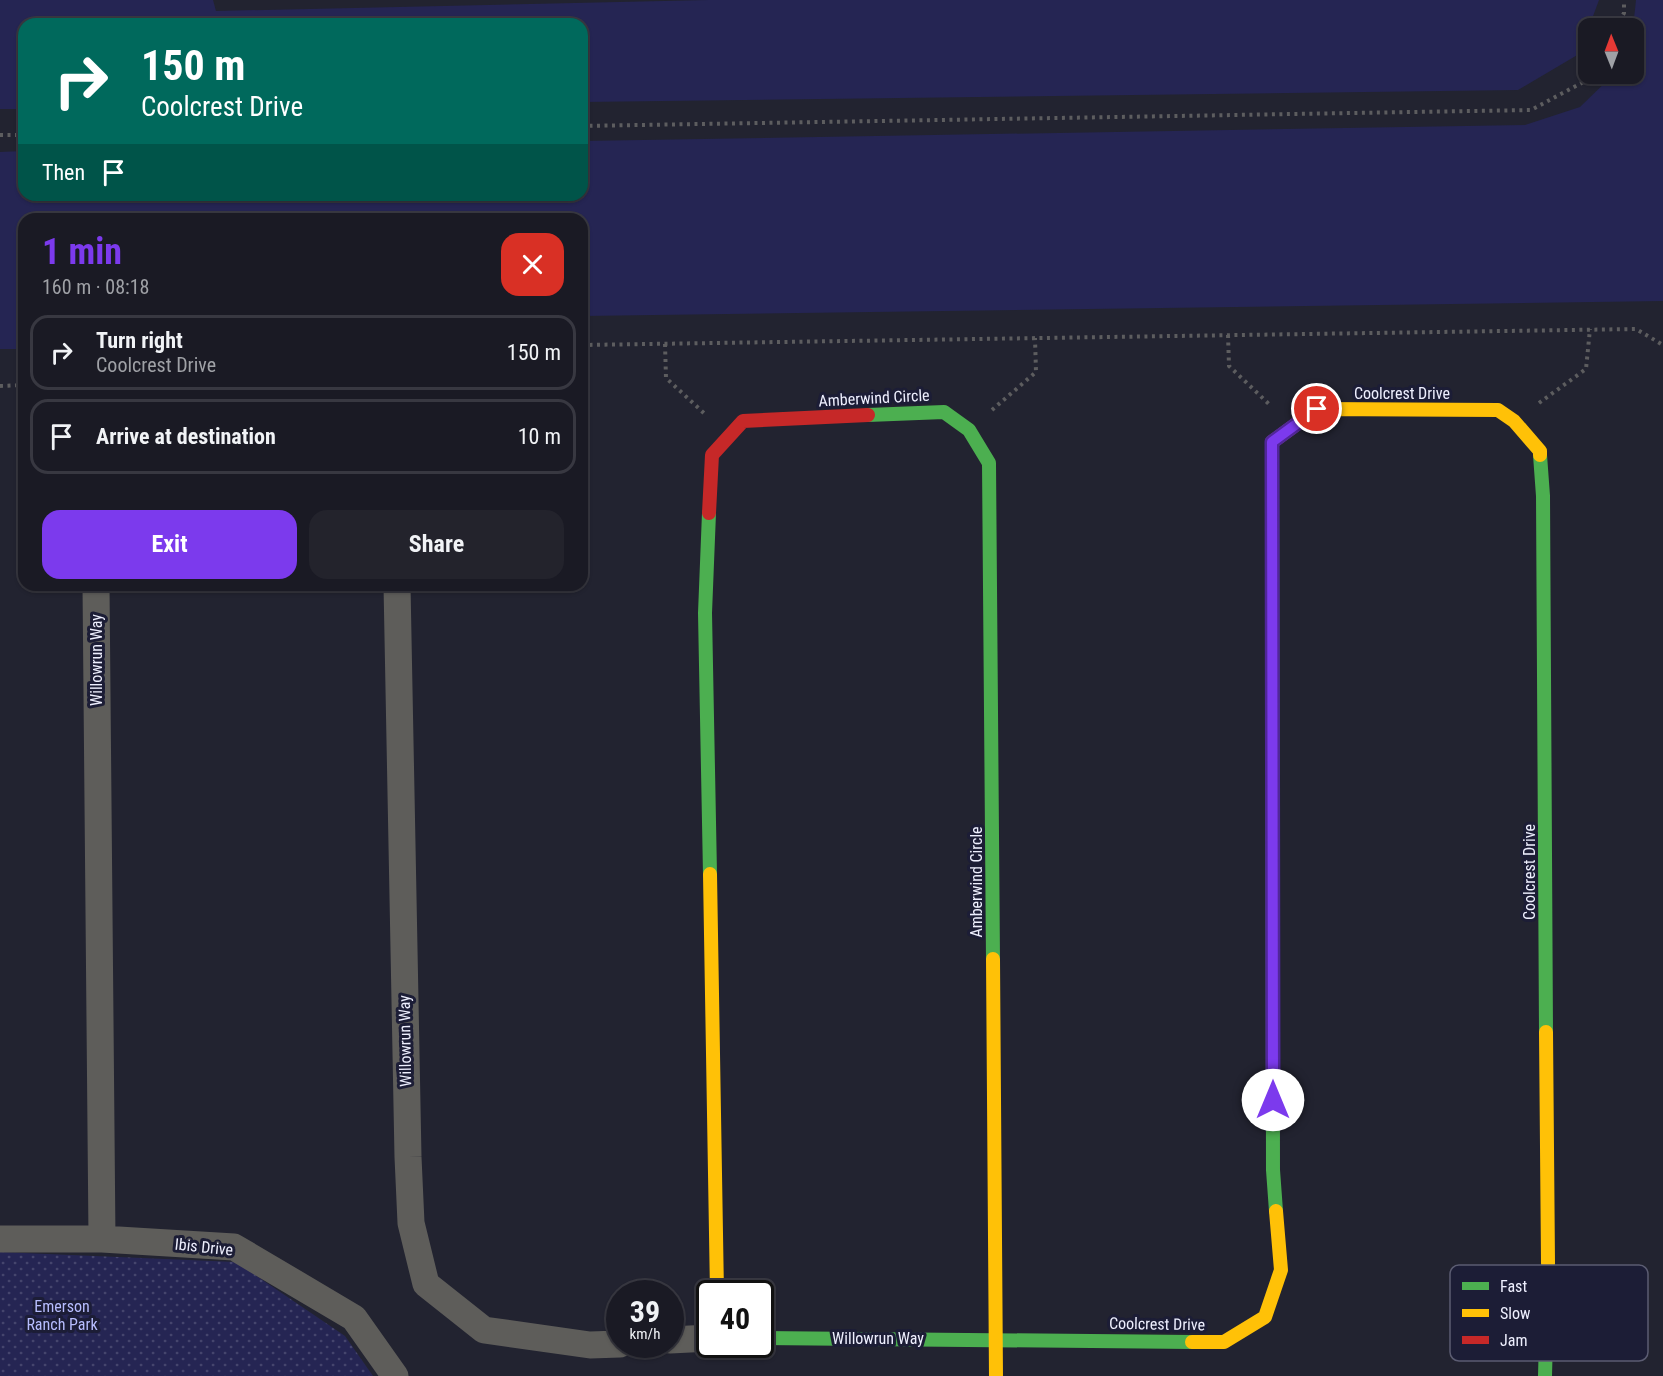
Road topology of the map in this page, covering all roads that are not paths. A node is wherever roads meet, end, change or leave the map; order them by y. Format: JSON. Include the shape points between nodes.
{"nodes":[{"id":1,"x":96,"y":591,"type":"edge"},
{"id":2,"x":397,"y":591,"type":"edge"},
{"id":3,"x":0,"y":1239,"type":"edge"},
{"id":4,"x":102,"y":1239,"type":"junction"},
{"id":5,"x":1548,"y":1265,"type":"edge"},
{"id":6,"x":717,"y":1280,"type":"edge"},
{"id":7,"x":774,"y":1338,"type":"edge"},
{"id":8,"x":995,"y":1339,"type":"junction"},
{"id":9,"x":606,"y":1345,"type":"edge"},
{"id":10,"x":1546,"y":1361,"type":"edge"},
{"id":11,"x":395,"y":1376,"type":"edge"},
{"id":12,"x":996,"y":1376,"type":"edge"},
{"id":13,"x":1545,"y":1376,"type":"edge"}],
"edges":[{"from":1,"to":4,"type":"street","name":"Willowrun Way"},
{"from":2,"to":9,"type":"street","name":"Willowrun Way","via":[[408,1158],[411,1223],[426,1284],[484,1330],[590,1346]]},
{"from":3,"to":4,"type":"street","name":"Ibis Drive"},
{"from":4,"to":11,"type":"street","name":"Ibis Drive","via":[[234,1247],[354,1318]]},
{"from":5,"to":8,"type":"street","name":"Coolcrest Drive","via":[[1540,451],[1514,421],[1498,410],[1317,409],[1272,442],[1273,1158],[1281,1270],[1265,1317],[1224,1342]]},
{"from":6,"to":8,"type":"street","name":"Amberwind Circle","via":[[705,613],[712,455],[743,421],[944,412],[969,430],[989,463]]},
{"from":7,"to":8,"type":"street","name":"Willowrun Way"},
{"from":8,"to":12,"type":"street","name":"Amberwind Circle"},
{"from":10,"to":13,"type":"street","name":"Coolcrest Drive"}]}
